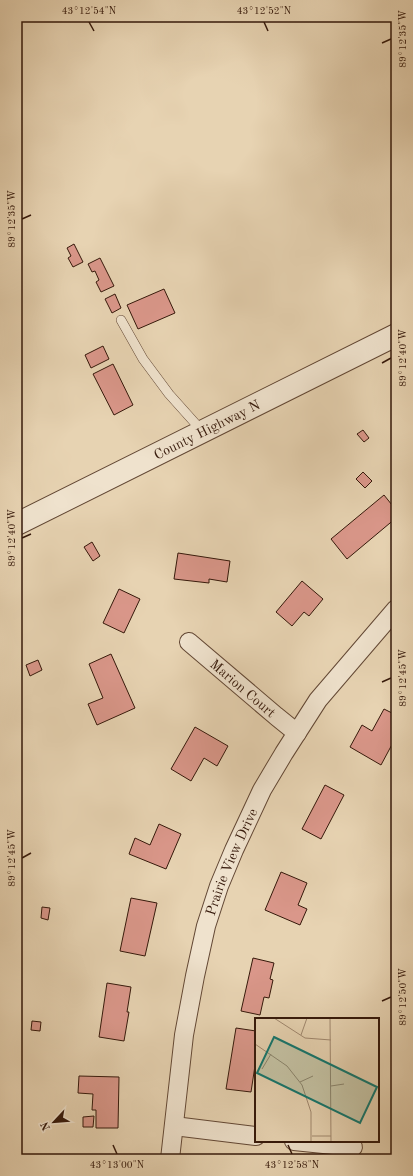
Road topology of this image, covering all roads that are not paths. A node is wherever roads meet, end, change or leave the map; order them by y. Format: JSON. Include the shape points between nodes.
{"nodes":[{"id":1,"x":122,"y":320,"type":"dead end"},
{"id":2,"x":396,"y":335,"type":"edge"},
{"id":3,"x":203,"y":432,"type":"junction"},
{"id":4,"x":17,"y":524,"type":"edge"},
{"id":5,"x":396,"y":609,"type":"edge"},
{"id":6,"x":189,"y":642,"type":"dead end"},
{"id":7,"x":297,"y":733,"type":"junction"},
{"id":8,"x":174,"y":1126,"type":"junction"},
{"id":9,"x":255,"y":1136,"type":"edge"},
{"id":10,"x":304,"y":1142,"type":"edge"},
{"id":11,"x":353,"y":1147,"type":"dead end"},
{"id":12,"x":170,"y":1159,"type":"edge"}],
"edges":[{"from":1,"to":3,"type":"lane","via":[[143,359],[169,394]]},
{"from":2,"to":3,"type":"street","name":"County Highway N"},
{"from":3,"to":4,"type":"street","name":"County Highway N"},
{"from":5,"to":7,"type":"street","name":"Prairie View Drive","via":[[318,700]]},
{"from":6,"to":7,"type":"street","name":"Marion Court"},
{"from":7,"to":8,"type":"street","name":"Prairie View Drive","via":[[262,790],[246,823],[219,886],[206,926],[184,1035]]},
{"from":8,"to":9,"type":"street"},
{"from":8,"to":12,"type":"street","name":"Prairie View Drive"},
{"from":10,"to":11,"type":"street"}]}
